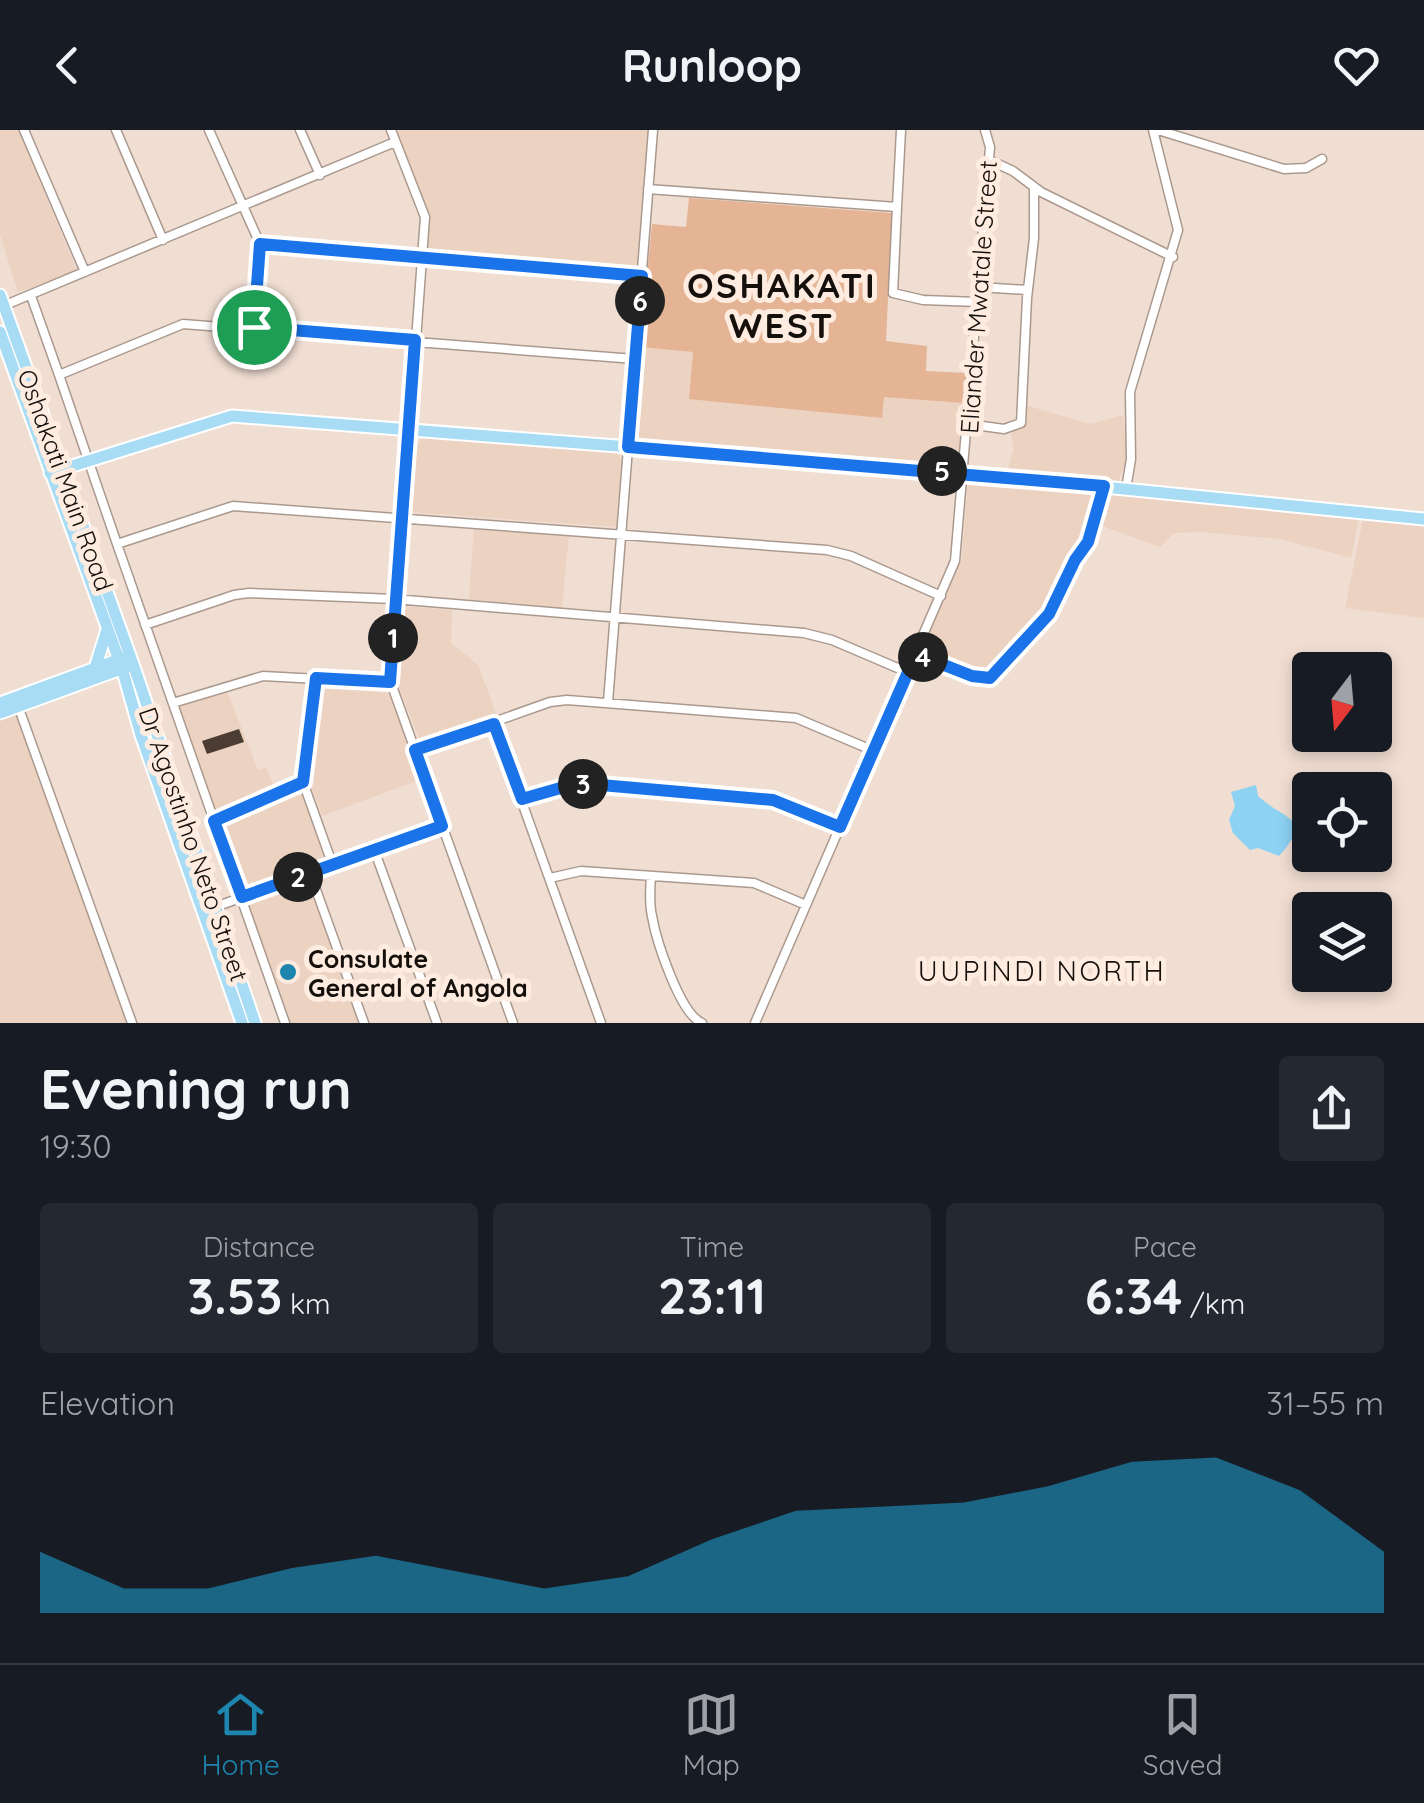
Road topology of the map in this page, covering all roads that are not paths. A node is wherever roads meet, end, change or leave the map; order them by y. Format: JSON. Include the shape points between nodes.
{"nodes":[{"id":1,"x":24,"y":130,"type":"edge"},
{"id":2,"x":116,"y":130,"type":"edge"},
{"id":3,"x":209,"y":130,"type":"edge"},
{"id":4,"x":300,"y":130,"type":"edge"},
{"id":5,"x":390,"y":130,"type":"edge"},
{"id":6,"x":653,"y":130,"type":"edge"},
{"id":7,"x":902,"y":130,"type":"edge"},
{"id":8,"x":985,"y":130,"type":"edge"},
{"id":9,"x":1155,"y":130,"type":"edge"},
{"id":10,"x":396,"y":142,"type":"junction"},
{"id":11,"x":1322,"y":159,"type":"dead end"},
{"id":12,"x":988,"y":160,"type":"junction"},
{"id":13,"x":320,"y":175,"type":"junction"},
{"id":14,"x":1034,"y":187,"type":"junction"},
{"id":15,"x":648,"y":189,"type":"junction"},
{"id":16,"x":897,"y":207,"type":"junction"},
{"id":17,"x":242,"y":208,"type":"junction"},
{"id":18,"x":163,"y":240,"type":"junction"},
{"id":19,"x":260,"y":244,"type":"junction"},
{"id":20,"x":1172,"y":257,"type":"junction"},
{"id":21,"x":422,"y":259,"type":"junction"},
{"id":22,"x":85,"y":272,"type":"junction"},
{"id":23,"x":642,"y":276,"type":"junction"},
{"id":24,"x":979,"y":286,"type":"junction"},
{"id":25,"x":1028,"y":290,"type":"junction"},
{"id":26,"x":31,"y":296,"type":"junction"},
{"id":27,"x":978,"y":302,"type":"junction"},
{"id":28,"x":1,"y":303,"type":"edge"},
{"id":29,"x":254,"y":327,"type":"junction"},
{"id":30,"x":0,"y":332,"type":"edge"},
{"id":31,"x":415,"y":340,"type":"junction"},
{"id":32,"x":635,"y":359,"type":"junction"},
{"id":33,"x":59,"y":375,"type":"junction"},
{"id":34,"x":968,"y":424,"type":"junction"},
{"id":35,"x":408,"y":429,"type":"junction"},
{"id":36,"x":628,"y":447,"type":"junction"},
{"id":37,"x":88,"y":460,"type":"junction"},
{"id":38,"x":56,"y":471,"type":"junction"},
{"id":39,"x":964,"y":472,"type":"junction"},
{"id":40,"x":1104,"y":486,"type":"junction"},
{"id":41,"x":1126,"y":489,"type":"junction"},
{"id":42,"x":401,"y":516,"type":"junction"},
{"id":43,"x":1424,"y":519,"type":"edge"},
{"id":44,"x":622,"y":534,"type":"junction"},
{"id":45,"x":117,"y":544,"type":"junction"},
{"id":46,"x":940,"y":596,"type":"junction"},
{"id":47,"x":394,"y":599,"type":"junction"},
{"id":48,"x":616,"y":618,"type":"junction"},
{"id":49,"x":144,"y":625,"type":"junction"},
{"id":50,"x":108,"y":628,"type":"junction"},
{"id":51,"x":916,"y":654,"type":"junction"},
{"id":52,"x":126,"y":662,"type":"junction"},
{"id":53,"x":907,"y":672,"type":"junction"},
{"id":54,"x":96,"y":673,"type":"junction"},
{"id":55,"x":316,"y":678,"type":"junction"},
{"id":56,"x":390,"y":682,"type":"junction"},
{"id":57,"x":130,"y":695,"type":"junction"},
{"id":58,"x":0,"y":702,"type":"edge"},
{"id":59,"x":16,"y":702,"type":"junction"},
{"id":60,"x":608,"y":702,"type":"junction"},
{"id":61,"x":173,"y":703,"type":"junction"},
{"id":62,"x":0,"y":713,"type":"edge"},
{"id":63,"x":494,"y":724,"type":"junction"},
{"id":64,"x":415,"y":750,"type":"junction"},
{"id":65,"x":874,"y":751,"type":"junction"},
{"id":66,"x":303,"y":782,"type":"junction"},
{"id":67,"x":522,"y":799,"type":"junction"},
{"id":68,"x":214,"y":821,"type":"junction"},
{"id":69,"x":442,"y":826,"type":"junction"},
{"id":70,"x":840,"y":827,"type":"junction"},
{"id":71,"x":375,"y":852,"type":"junction"},
{"id":72,"x":333,"y":866,"type":"junction"},
{"id":73,"x":310,"y":874,"type":"junction"},
{"id":74,"x":650,"y":876,"type":"junction"},
{"id":75,"x":550,"y":878,"type":"junction"},
{"id":76,"x":242,"y":897,"type":"junction"},
{"id":77,"x":806,"y":904,"type":"junction"},
{"id":78,"x":209,"y":910,"type":"junction"},
{"id":79,"x":132,"y":1023,"type":"edge"},
{"id":80,"x":242,"y":1023,"type":"edge"},
{"id":81,"x":255,"y":1023,"type":"edge"},
{"id":82,"x":285,"y":1023,"type":"edge"},
{"id":83,"x":364,"y":1023,"type":"edge"},
{"id":84,"x":437,"y":1023,"type":"edge"},
{"id":85,"x":513,"y":1023,"type":"edge"},
{"id":86,"x":601,"y":1023,"type":"edge"},
{"id":87,"x":702,"y":1023,"type":"edge"},
{"id":88,"x":755,"y":1023,"type":"edge"}],
"edges":[{"from":1,"to":22,"type":"street"},
{"from":2,"to":18,"type":"street"},
{"from":3,"to":17,"type":"street"},
{"from":4,"to":13,"type":"street"},
{"from":5,"to":10,"type":"street"},
{"from":6,"to":15,"type":"street"},
{"from":7,"to":16,"type":"street"},
{"from":8,"to":12,"type":"street","name":"Eliander Mwatale Street"},
{"from":9,"to":11,"type":"street","via":[[1284,169]]},
{"from":9,"to":20,"type":"street","via":[[1176,220]]},
{"from":10,"to":13,"type":"street"},
{"from":10,"to":21,"type":"street","via":[[425,212]]},
{"from":12,"to":14,"type":"street"},
{"from":12,"to":24,"type":"street","name":"Eliander Mwatale Street"},
{"from":13,"to":17,"type":"street"},
{"from":14,"to":20,"type":"street"},
{"from":14,"to":25,"type":"street"},
{"from":15,"to":16,"type":"street"},
{"from":15,"to":23,"type":"street"},
{"from":16,"to":27,"type":"street","via":[[893,293]]},
{"from":17,"to":18,"type":"street"},
{"from":17,"to":19,"type":"street"},
{"from":18,"to":22,"type":"street"},
{"from":19,"to":21,"type":"street"},
{"from":19,"to":29,"type":"street"},
{"from":20,"to":41,"type":"street","via":[[1130,392]]},
{"from":21,"to":23,"type":"street"},
{"from":21,"to":31,"type":"street"},
{"from":22,"to":26,"type":"street"},
{"from":23,"to":32,"type":"street"},
{"from":24,"to":25,"type":"street"},
{"from":24,"to":27,"type":"street","name":"Eliander Mwatale Street"},
{"from":25,"to":34,"type":"street","via":[[1020,422],[1004,429]]},
{"from":26,"to":28,"type":"street"},
{"from":26,"to":33,"type":"street"},
{"from":27,"to":34,"type":"street","name":"Eliander Mwatale Street"},
{"from":28,"to":38,"type":"main road","name":"Oshakati Main Road"},
{"from":29,"to":31,"type":"street"},
{"from":29,"to":33,"type":"street","via":[[177,325]]},
{"from":30,"to":38,"type":"main road","name":"Oshakati Main Road"},
{"from":31,"to":32,"type":"street"},
{"from":31,"to":35,"type":"street"},
{"from":32,"to":36,"type":"street"},
{"from":33,"to":37,"type":"street"},
{"from":34,"to":39,"type":"street","name":"Eliander Mwatale Street"},
{"from":35,"to":36,"type":"main road"},
{"from":35,"to":37,"type":"main road","via":[[227,416]]},
{"from":35,"to":42,"type":"street"},
{"from":36,"to":39,"type":"main road"},
{"from":36,"to":44,"type":"street"},
{"from":37,"to":38,"type":"main road"},
{"from":37,"to":45,"type":"street"},
{"from":38,"to":50,"type":"main road","name":"Oshakati Main Road"},
{"from":38,"to":52,"type":"main road","name":"Oshakati Main Road"},
{"from":39,"to":40,"type":"main road"},
{"from":39,"to":46,"type":"street","name":"Eliander Mwatale Street","via":[[956,561]]},
{"from":40,"to":41,"type":"main road"},
{"from":40,"to":51,"type":"street","via":[[1088,542],[1049,614],[994,675],[979,678]]},
{"from":41,"to":43,"type":"main road"},
{"from":42,"to":44,"type":"street"},
{"from":42,"to":45,"type":"street","via":[[224,506]]},
{"from":42,"to":47,"type":"street"},
{"from":44,"to":46,"type":"street","via":[[840,552]]},
{"from":44,"to":48,"type":"street"},
{"from":45,"to":49,"type":"street"},
{"from":46,"to":51,"type":"street","name":"Eliander Mwatale Street"},
{"from":47,"to":48,"type":"street"},
{"from":47,"to":49,"type":"street","via":[[241,594]]},
{"from":47,"to":56,"type":"street"},
{"from":48,"to":53,"type":"street","via":[[817,635]]},
{"from":48,"to":60,"type":"street"},
{"from":49,"to":61,"type":"street"},
{"from":50,"to":52,"type":"main road","name":"Oshakati Main Road"},
{"from":50,"to":54,"type":"main road"},
{"from":51,"to":53,"type":"street","name":"Eliander Mwatale Street"},
{"from":52,"to":54,"type":"main road"},
{"from":52,"to":57,"type":"main road","name":"Dr Agostinho Neto Street"},
{"from":52,"to":78,"type":"main road","name":"Dr Agostinho Neto Street"},
{"from":53,"to":65,"type":"street","name":"Eliander Mwatale Street"},
{"from":54,"to":57,"type":"main road"},
{"from":54,"to":59,"type":"main road"},
{"from":55,"to":56,"type":"street"},
{"from":55,"to":61,"type":"street","via":[[255,676]]},
{"from":55,"to":66,"type":"street"},
{"from":56,"to":64,"type":"street"},
{"from":57,"to":78,"type":"main road","name":"Dr Agostinho Neto Street"},
{"from":58,"to":59,"type":"main road"},
{"from":59,"to":62,"type":"main road"},
{"from":59,"to":79,"type":"street"},
{"from":60,"to":63,"type":"street","via":[[558,700]]},
{"from":60,"to":65,"type":"street","via":[[796,718]]},
{"from":61,"to":68,"type":"street"},
{"from":63,"to":64,"type":"street"},
{"from":63,"to":67,"type":"street"},
{"from":64,"to":69,"type":"street"},
{"from":65,"to":70,"type":"street","name":"Eliander Mwatale Street"},
{"from":66,"to":68,"type":"street"},
{"from":66,"to":72,"type":"street"},
{"from":67,"to":70,"type":"street","via":[[578,783],[754,798],[782,802]]},
{"from":67,"to":75,"type":"street"},
{"from":68,"to":76,"type":"street"},
{"from":69,"to":71,"type":"street"},
{"from":69,"to":85,"type":"street"},
{"from":70,"to":77,"type":"street","name":"Eliander Mwatale Street"},
{"from":71,"to":72,"type":"street"},
{"from":71,"to":84,"type":"street"},
{"from":72,"to":73,"type":"street"},
{"from":73,"to":76,"type":"street"},
{"from":73,"to":83,"type":"street"},
{"from":74,"to":75,"type":"street","via":[[580,871]]},
{"from":74,"to":77,"type":"street","via":[[754,883]]},
{"from":74,"to":87,"type":"street","via":[[657,934],[684,1008]]},
{"from":75,"to":86,"type":"street"},
{"from":76,"to":78,"type":"street"},
{"from":76,"to":82,"type":"street"},
{"from":77,"to":88,"type":"street","name":"Eliander Mwatale Street"},
{"from":78,"to":80,"type":"main road","name":"Dr Agostinho Neto Street"},
{"from":78,"to":81,"type":"main road","name":"Dr Agostinho Neto Street"}]}
